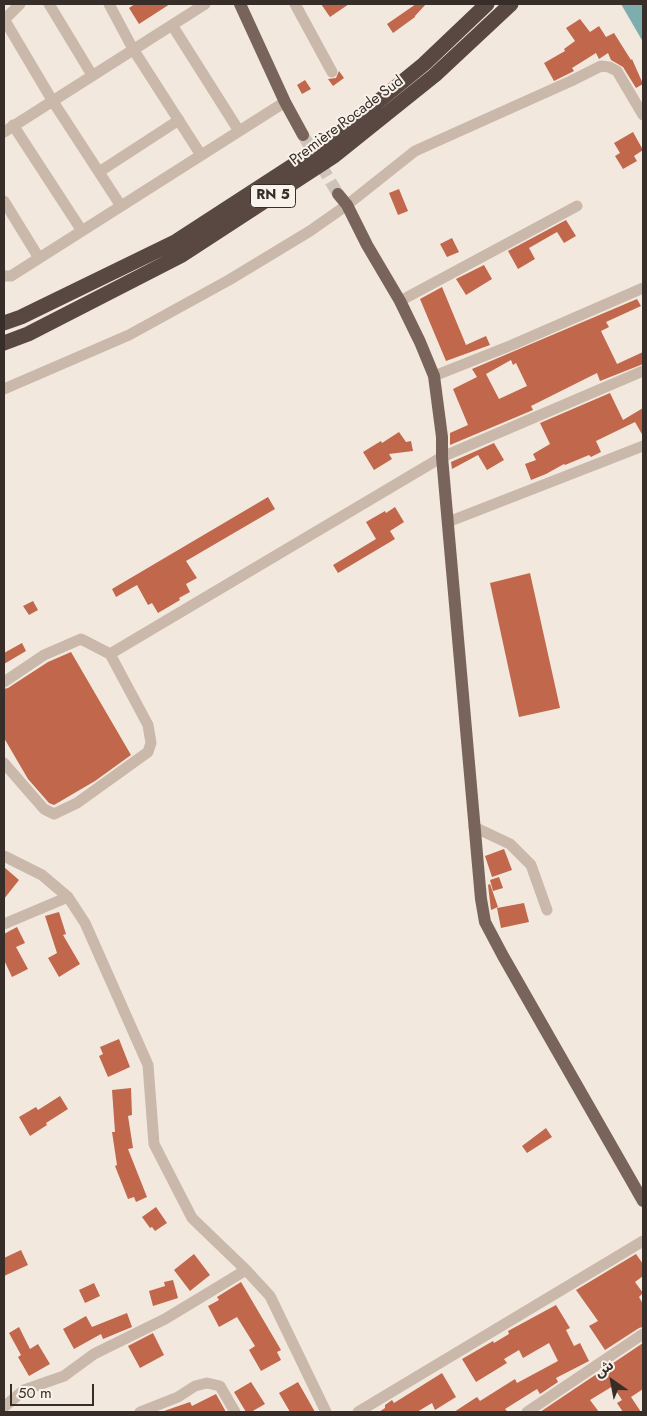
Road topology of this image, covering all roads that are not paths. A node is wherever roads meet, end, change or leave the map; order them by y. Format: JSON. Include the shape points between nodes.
{"nodes":[{"id":1,"x":20,"y":4,"type":"edge"},
{"id":2,"x":49,"y":4,"type":"edge"},
{"id":3,"x":109,"y":4,"type":"edge"},
{"id":4,"x":205,"y":4,"type":"edge"},
{"id":5,"x":240,"y":4,"type":"edge"},
{"id":6,"x":295,"y":4,"type":"edge"},
{"id":7,"x":487,"y":4,"type":"edge"},
{"id":8,"x":511,"y":4,"type":"edge"},
{"id":9,"x":4,"y":19,"type":"edge"},
{"id":10,"x":172,"y":25,"type":"junction"},
{"id":11,"x":133,"y":49,"type":"junction"},
{"id":12,"x":332,"y":72,"type":"dead end"},
{"id":13,"x":92,"y":75,"type":"junction"},
{"id":14,"x":52,"y":100,"type":"junction"},
{"id":15,"x":285,"y":102,"type":"junction"},
{"id":16,"x":643,"y":115,"type":"edge"},
{"id":17,"x":179,"y":120,"type":"junction"},
{"id":18,"x":8,"y":129,"type":"edge"},
{"id":19,"x":239,"y":132,"type":"junction"},
{"id":20,"x":303,"y":135,"type":"tunnel mouth"},
{"id":21,"x":201,"y":155,"type":"junction"},
{"id":22,"x":99,"y":172,"type":"junction"},
{"id":23,"x":338,"y":194,"type":"tunnel mouth"},
{"id":24,"x":4,"y":201,"type":"edge"},
{"id":25,"x":347,"y":205,"type":"junction"},
{"id":26,"x":121,"y":206,"type":"junction"},
{"id":27,"x":577,"y":206,"type":"dead end"},
{"id":28,"x":82,"y":231,"type":"junction"},
{"id":29,"x":39,"y":258,"type":"junction"},
{"id":30,"x":4,"y":276,"type":"edge"},
{"id":31,"x":643,"y":288,"type":"edge"},
{"id":32,"x":400,"y":301,"type":"junction"},
{"id":33,"x":4,"y":323,"type":"edge"},
{"id":34,"x":4,"y":343,"type":"edge"},
{"id":35,"x":643,"y":371,"type":"edge"},
{"id":36,"x":434,"y":376,"type":"junction"},
{"id":37,"x":4,"y":389,"type":"edge"},
{"id":38,"x":643,"y":446,"type":"edge"},
{"id":39,"x":442,"y":457,"type":"junction"},
{"id":40,"x":448,"y":522,"type":"junction"},
{"id":41,"x":110,"y":654,"type":"junction"},
{"id":42,"x":4,"y":682,"type":"edge"},
{"id":43,"x":4,"y":763,"type":"edge"},
{"id":44,"x":474,"y":827,"type":"junction"},
{"id":45,"x":4,"y":856,"type":"edge"},
{"id":46,"x":68,"y":897,"type":"junction"},
{"id":47,"x":547,"y":910,"type":"dead end"},
{"id":48,"x":4,"y":924,"type":"edge"},
{"id":49,"x":643,"y":1201,"type":"edge"},
{"id":50,"x":643,"y":1241,"type":"edge"},
{"id":51,"x":246,"y":1270,"type":"junction"},
{"id":52,"x":643,"y":1334,"type":"edge"},
{"id":53,"x":4,"y":1407,"type":"edge"},
{"id":54,"x":140,"y":1412,"type":"edge"},
{"id":55,"x":235,"y":1412,"type":"edge"},
{"id":56,"x":326,"y":1412,"type":"edge"},
{"id":57,"x":358,"y":1412,"type":"edge"},
{"id":58,"x":527,"y":1412,"type":"edge"}],
"edges":[{"from":1,"to":9,"type":"street"},
{"from":2,"to":13,"type":"street"},
{"from":3,"to":11,"type":"street"},
{"from":4,"to":10,"type":"street"},
{"from":5,"to":15,"type":"main road"},
{"from":6,"to":12,"type":"street"},
{"from":7,"to":33,"type":"highway","name":"Première Rocade Sud","number":"RN 5","via":[[424,64],[326,144],[175,242]]},
{"from":8,"to":34,"type":"highway","name":"Première Rocade Sud","number":"RN 5","via":[[435,75],[334,156],[182,255],[28,334]]},
{"from":9,"to":14,"type":"street"},
{"from":10,"to":11,"type":"street"},
{"from":10,"to":19,"type":"street"},
{"from":11,"to":13,"type":"street"},
{"from":11,"to":17,"type":"street"},
{"from":13,"to":14,"type":"street"},
{"from":14,"to":18,"type":"street"},
{"from":14,"to":22,"type":"street"},
{"from":15,"to":19,"type":"street"},
{"from":15,"to":20,"type":"main road"},
{"from":16,"to":25,"type":"street","via":[[617,71],[601,66],[415,151]]},
{"from":17,"to":21,"type":"street"},
{"from":17,"to":22,"type":"street"},
{"from":18,"to":28,"type":"street"},
{"from":19,"to":21,"type":"street"},
{"from":21,"to":26,"type":"street"},
{"from":22,"to":26,"type":"street"},
{"from":23,"to":25,"type":"main road"},
{"from":24,"to":29,"type":"street"},
{"from":25,"to":32,"type":"main road"},
{"from":25,"to":37,"type":"street","via":[[229,280],[138,330]]},
{"from":26,"to":28,"type":"street"},
{"from":27,"to":32,"type":"street"},
{"from":28,"to":29,"type":"street"},
{"from":29,"to":30,"type":"street","via":[[11,276]]},
{"from":31,"to":36,"type":"street"},
{"from":32,"to":36,"type":"main road"},
{"from":35,"to":39,"type":"street"},
{"from":36,"to":39,"type":"main road"},
{"from":38,"to":40,"type":"street"},
{"from":39,"to":40,"type":"main road"},
{"from":39,"to":41,"type":"street"},
{"from":40,"to":44,"type":"main road"},
{"from":41,"to":42,"type":"street","via":[[81,640],[44,655]]},
{"from":41,"to":43,"type":"street","via":[[148,726],[151,743],[148,752],[78,803],[54,814],[44,809]]},
{"from":44,"to":47,"type":"street","via":[[510,844],[531,865]]},
{"from":44,"to":49,"type":"main road","via":[[485,922]]},
{"from":45,"to":46,"type":"street","via":[[42,875]]},
{"from":46,"to":48,"type":"street"},
{"from":46,"to":51,"type":"street","via":[[85,923],[148,1065],[154,1144],[192,1218]]},
{"from":50,"to":57,"type":"street"},
{"from":51,"to":53,"type":"street","via":[[166,1320],[94,1354],[64,1376],[24,1390]]},
{"from":51,"to":56,"type":"street","via":[[270,1296]]},
{"from":52,"to":58,"type":"street"},
{"from":54,"to":55,"type":"street","via":[[207,1383],[220,1386]]}]}
